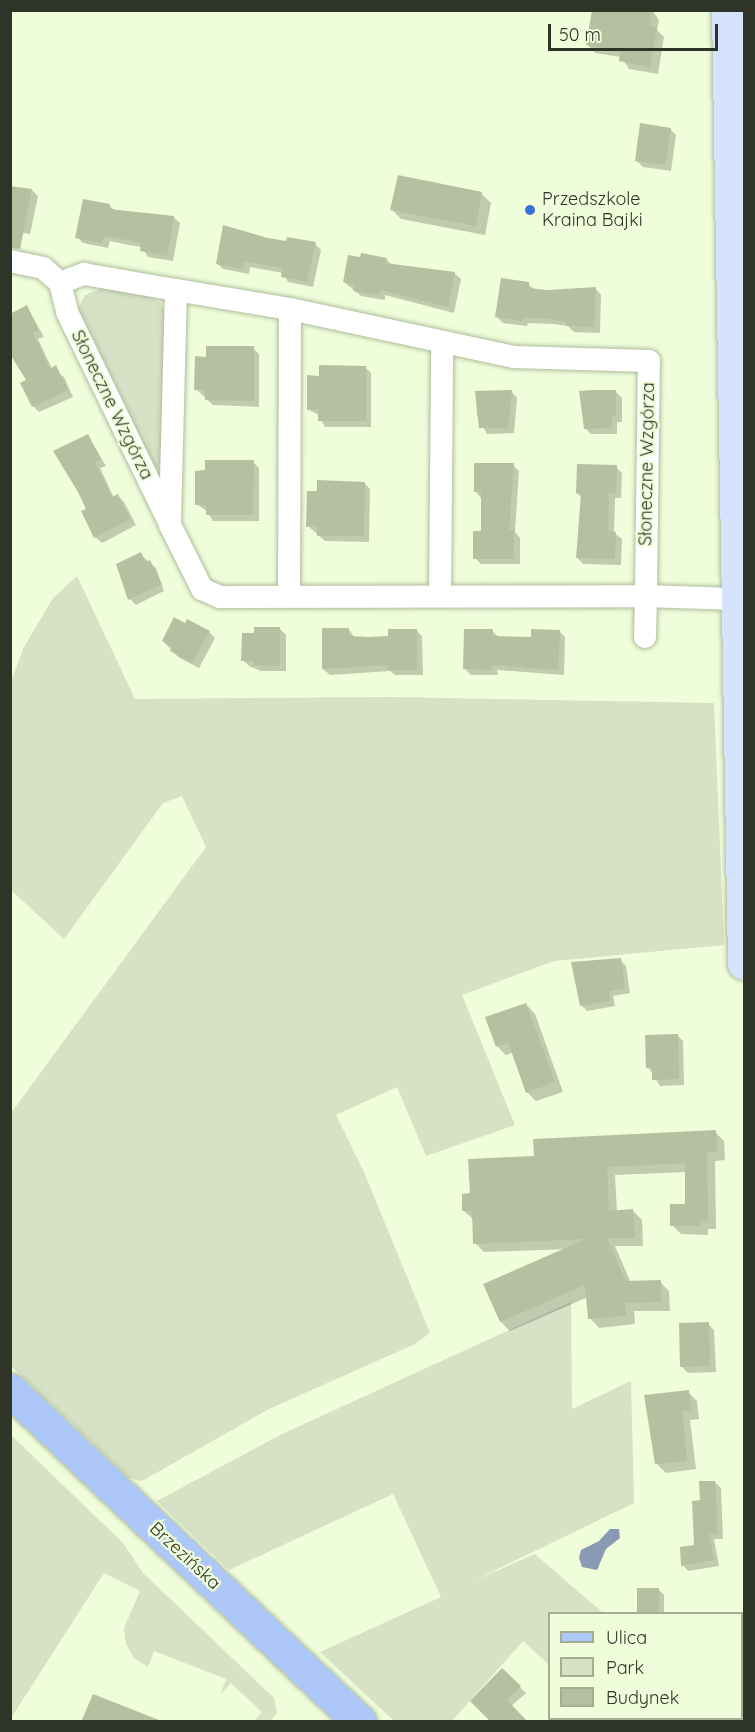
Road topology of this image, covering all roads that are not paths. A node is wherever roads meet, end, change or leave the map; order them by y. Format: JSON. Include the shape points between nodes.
{"nodes":[{"id":1,"x":728,"y":10,"type":"edge"},
{"id":2,"x":10,"y":261,"type":"edge"},
{"id":3,"x":60,"y":283,"type":"junction"},
{"id":4,"x":176,"y":290,"type":"junction"},
{"id":5,"x":290,"y":309,"type":"junction"},
{"id":6,"x":442,"y":342,"type":"junction"},
{"id":7,"x":170,"y":525,"type":"junction"},
{"id":8,"x":289,"y":596,"type":"junction"},
{"id":9,"x":440,"y":596,"type":"junction"},
{"id":10,"x":646,"y":596,"type":"junction"},
{"id":11,"x":738,"y":599,"type":"junction"},
{"id":12,"x":645,"y":638,"type":"dead end"},
{"id":13,"x":744,"y":964,"type":"edge"},
{"id":14,"x":10,"y":1390,"type":"edge"},
{"id":15,"x":360,"y":1722,"type":"edge"}],
"edges":[{"from":1,"to":11,"type":"street"},
{"from":2,"to":3,"type":"street","via":[[43,268]]},
{"from":3,"to":4,"type":"street","name":"Słoneczne Wzgórza","via":[[84,274]]},
{"from":3,"to":7,"type":"street","name":"Słoneczne Wzgórza","via":[[67,312]]},
{"from":4,"to":5,"type":"street","name":"Słoneczne Wzgórza"},
{"from":4,"to":7,"type":"street","name":"Słoneczne Wzgórza"},
{"from":5,"to":6,"type":"street","name":"Słoneczne Wzgórza"},
{"from":5,"to":8,"type":"street"},
{"from":6,"to":9,"type":"street"},
{"from":6,"to":10,"type":"street","name":"Słoneczne Wzgórza","via":[[535,359],[649,361]]},
{"from":7,"to":8,"type":"street","name":"Słoneczne Wzgórza","via":[[202,589],[220,597]]},
{"from":8,"to":9,"type":"street","name":"Słoneczne Wzgórza"},
{"from":9,"to":10,"type":"street","name":"Słoneczne Wzgórza"},
{"from":10,"to":11,"type":"street","name":"Słoneczne Wzgórza"},
{"from":10,"to":12,"type":"street"},
{"from":11,"to":13,"type":"street"},
{"from":14,"to":15,"type":"main road","name":"Brzezińska"}]}
